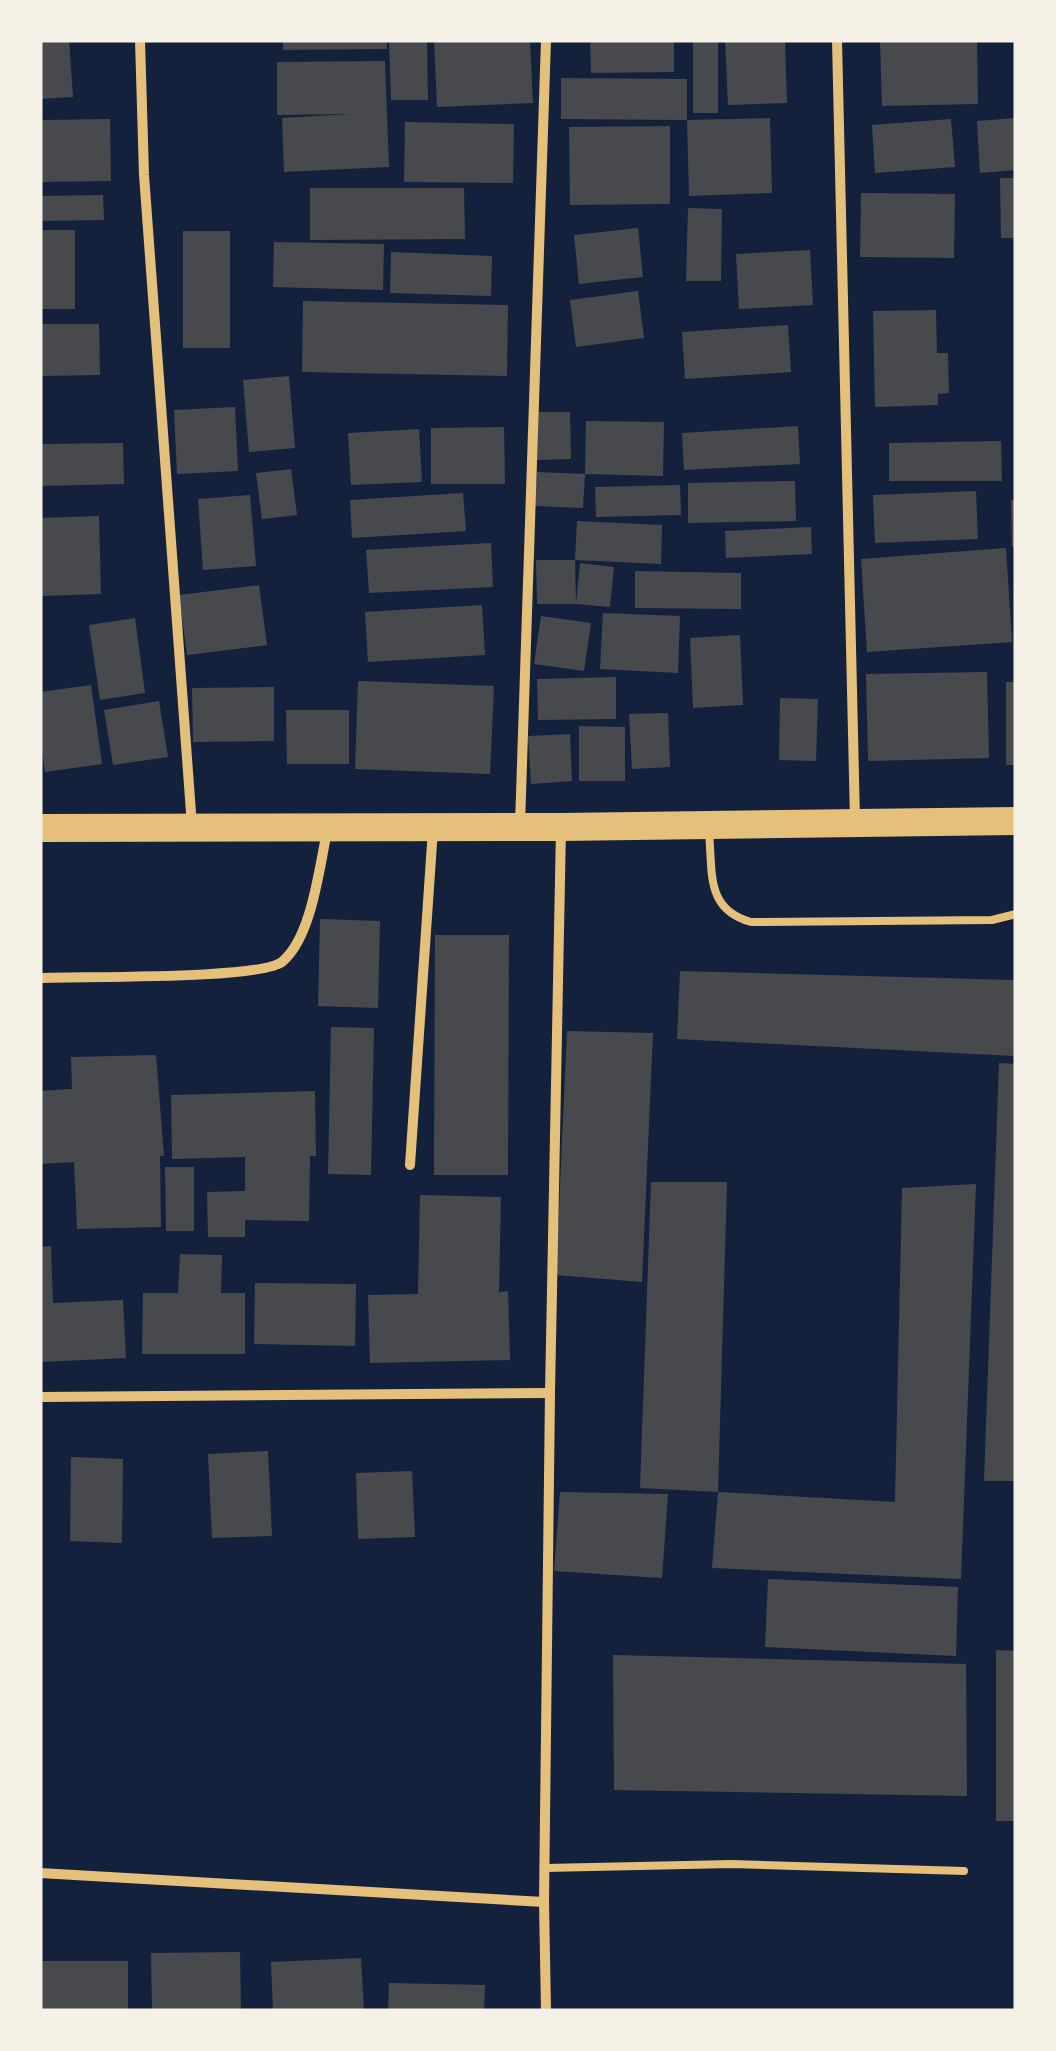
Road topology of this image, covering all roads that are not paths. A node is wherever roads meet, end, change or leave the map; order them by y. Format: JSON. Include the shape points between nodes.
{"nodes":[{"id":1,"x":140,"y":40,"type":"edge"},
{"id":2,"x":546,"y":40,"type":"edge"},
{"id":3,"x":838,"y":40,"type":"edge"},
{"id":4,"x":855,"y":820,"type":"junction"},
{"id":5,"x":1016,"y":821,"type":"edge"},
{"id":6,"x":709,"y":824,"type":"junction"},
{"id":7,"x":520,"y":826,"type":"junction"},
{"id":8,"x":192,"y":827,"type":"junction"},
{"id":9,"x":561,"y":827,"type":"junction"},
{"id":10,"x":40,"y":828,"type":"edge"},
{"id":11,"x":328,"y":828,"type":"junction"},
{"id":12,"x":433,"y":828,"type":"junction"},
{"id":13,"x":1016,"y":914,"type":"edge"},
{"id":14,"x":40,"y":978,"type":"edge"},
{"id":15,"x":410,"y":1165,"type":"dead end"},
{"id":16,"x":550,"y":1393,"type":"junction"},
{"id":17,"x":40,"y":1398,"type":"edge"},
{"id":18,"x":546,"y":1868,"type":"junction"},
{"id":19,"x":964,"y":1871,"type":"dead end"},
{"id":20,"x":40,"y":1872,"type":"edge"},
{"id":21,"x":544,"y":1902,"type":"junction"},
{"id":22,"x":546,"y":2011,"type":"edge"}],
"edges":[{"from":1,"to":8,"type":"street"},
{"from":2,"to":7,"type":"street"},
{"from":3,"to":4,"type":"street"},
{"from":4,"to":5,"type":"highway"},
{"from":4,"to":6,"type":"highway"},
{"from":6,"to":9,"type":"highway"},
{"from":6,"to":13,"type":"lane","via":[[715,892],[722,908],[751,922]]},
{"from":7,"to":9,"type":"highway"},
{"from":7,"to":12,"type":"highway"},
{"from":8,"to":10,"type":"highway"},
{"from":8,"to":11,"type":"highway"},
{"from":9,"to":16,"type":"street"},
{"from":11,"to":12,"type":"highway"},
{"from":11,"to":14,"type":"street","via":[[310,908],[281,964],[247,972]]},
{"from":12,"to":15,"type":"street"},
{"from":16,"to":17,"type":"street"},
{"from":16,"to":18,"type":"street"},
{"from":18,"to":19,"type":"lane","via":[[732,1864]]},
{"from":18,"to":21,"type":"street"},
{"from":20,"to":21,"type":"street"},
{"from":21,"to":22,"type":"street"}]}
